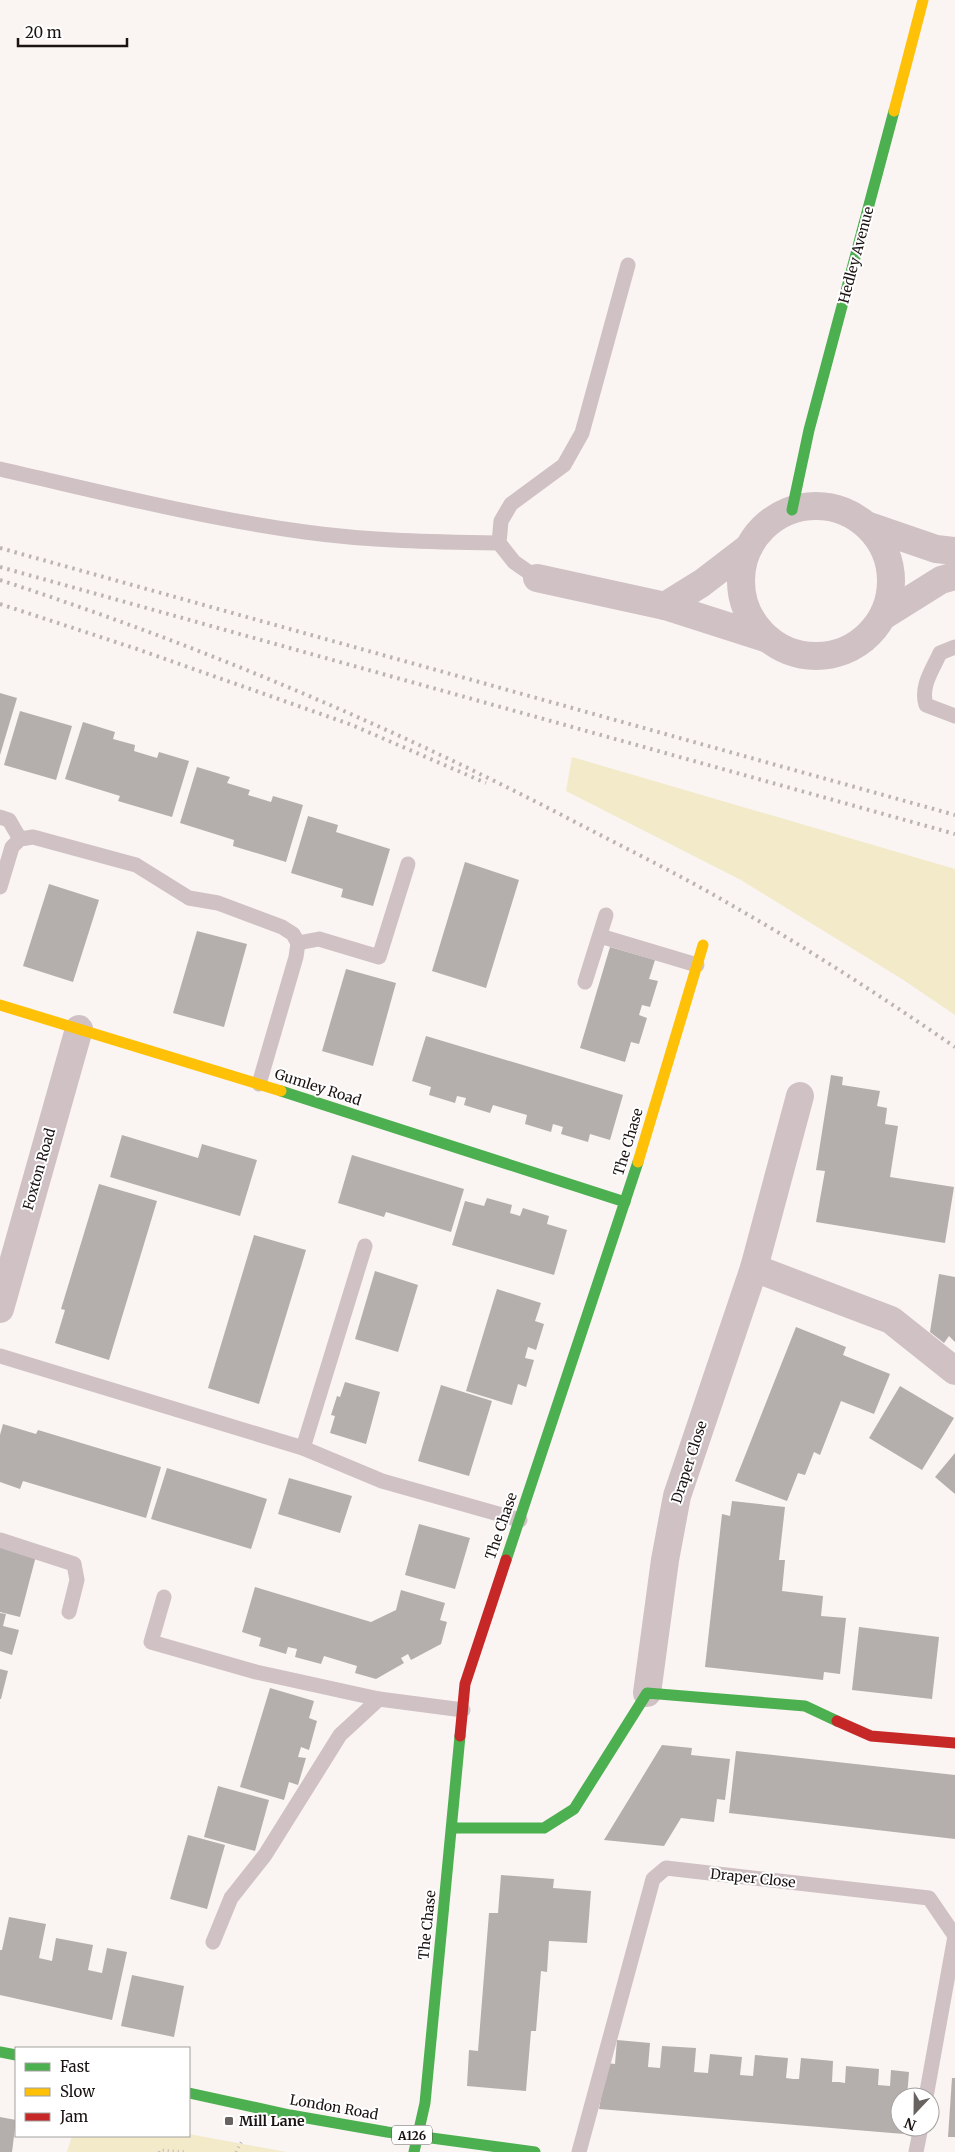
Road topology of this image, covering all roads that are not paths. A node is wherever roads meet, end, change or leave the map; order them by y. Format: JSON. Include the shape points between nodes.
{"nodes":[{"id":1,"x":923,"y":0,"type":"edge"},
{"id":2,"x":628,"y":265,"type":"dead end"},
{"id":3,"x":0,"y":469,"type":"edge"},
{"id":4,"x":792,"y":510,"type":"junction"},
{"id":5,"x":869,"y":526,"type":"junction"},
{"id":6,"x":499,"y":543,"type":"junction"},
{"id":7,"x":749,"y":547,"type":"junction"},
{"id":8,"x":955,"y":551,"type":"edge"},
{"id":9,"x":955,"y":576,"type":"edge"},
{"id":10,"x":538,"y":578,"type":"joint"},
{"id":11,"x":665,"y":606,"type":"junction"},
{"id":12,"x":885,"y":615,"type":"junction"},
{"id":13,"x":768,"y":639,"type":"junction"},
{"id":14,"x":955,"y":647,"type":"edge"},
{"id":15,"x":955,"y":716,"type":"edge"},
{"id":16,"x":0,"y":817,"type":"edge"},
{"id":17,"x":20,"y":839,"type":"junction"},
{"id":18,"x":408,"y":864,"type":"dead end"},
{"id":19,"x":0,"y":887,"type":"edge"},
{"id":20,"x":606,"y":916,"type":"dead end"},
{"id":21,"x":600,"y":936,"type":"junction"},
{"id":22,"x":298,"y":943,"type":"junction"},
{"id":23,"x":703,"y":946,"type":"dead end"},
{"id":24,"x":697,"y":965,"type":"junction"},
{"id":25,"x":586,"y":982,"type":"dead end"},
{"id":26,"x":0,"y":1005,"type":"edge"},
{"id":27,"x":79,"y":1029,"type":"junction"},
{"id":28,"x":258,"y":1084,"type":"junction"},
{"id":29,"x":800,"y":1096,"type":"dead end"},
{"id":30,"x":625,"y":1202,"type":"junction"},
{"id":31,"x":365,"y":1246,"type":"dead end"},
{"id":32,"x":754,"y":1268,"type":"junction"},
{"id":33,"x":0,"y":1310,"type":"edge"},
{"id":34,"x":0,"y":1356,"type":"edge"},
{"id":35,"x":955,"y":1371,"type":"edge"},
{"id":36,"x":303,"y":1448,"type":"junction"},
{"id":37,"x":520,"y":1520,"type":"junction"},
{"id":38,"x":0,"y":1540,"type":"edge"},
{"id":39,"x":164,"y":1596,"type":"dead end"},
{"id":40,"x":69,"y":1612,"type":"dead end"},
{"id":41,"x":647,"y":1693,"type":"junction"},
{"id":42,"x":380,"y":1699,"type":"junction"},
{"id":43,"x":463,"y":1710,"type":"junction"},
{"id":44,"x":955,"y":1743,"type":"edge"},
{"id":45,"x":452,"y":1828,"type":"junction"},
{"id":46,"x":212,"y":1942,"type":"dead end"},
{"id":47,"x":0,"y":2052,"type":"edge"},
{"id":48,"x":15,"y":2055,"type":"edge"},
{"id":49,"x":928,"y":2087,"type":"edge"},
{"id":50,"x":190,"y":2093,"type":"edge"},
{"id":51,"x":419,"y":2135,"type":"junction"},
{"id":52,"x":919,"y":2137,"type":"edge"},
{"id":53,"x":414,"y":2152,"type":"edge"},
{"id":54,"x":535,"y":2152,"type":"edge"},
{"id":55,"x":579,"y":2152,"type":"edge"},
{"id":56,"x":916,"y":2152,"type":"edge"}],
"edges":[{"from":1,"to":4,"type":"street","name":"Hedley Avenue","via":[[809,430]]},
{"from":2,"to":6,"type":"lane","via":[[582,434],[564,465],[511,504],[501,520]]},
{"from":3,"to":6,"type":"lane","via":[[195,514],[306,532],[397,542]]},
{"from":4,"to":5,"type":"street","via":[[808,505],[830,506],[855,515]]},
{"from":4,"to":7,"type":"street","via":[[760,530]]},
{"from":5,"to":8,"type":"street","via":[[936,549]]},
{"from":5,"to":12,"type":"street","via":[[885,547],[892,576]]},
{"from":6,"to":10,"type":"lane","via":[[514,562]]},
{"from":7,"to":11,"type":"street"},
{"from":7,"to":13,"type":"street","via":[[741,572],[743,602],[751,619]]},
{"from":9,"to":12,"type":"street","via":[[941,580]]},
{"from":10,"to":11,"type":"street"},
{"from":11,"to":13,"type":"street"},
{"from":12,"to":13,"type":"street","via":[[869,636],[834,655],[814,656],[788,651]]},
{"from":14,"to":15,"type":"lane","via":[[940,653],[923,697],[926,705]]},
{"from":16,"to":17,"type":"lane","via":[[9,820]]},
{"from":17,"to":19,"type":"lane","via":[[12,847]]},
{"from":17,"to":22,"type":"lane","via":[[33,837],[136,865],[189,898],[218,903],[282,927],[293,934]]},
{"from":18,"to":22,"type":"lane","via":[[380,957],[320,939]]},
{"from":20,"to":21,"type":"lane"},
{"from":21,"to":24,"type":"lane"},
{"from":21,"to":25,"type":"lane"},
{"from":22,"to":28,"type":"lane"},
{"from":23,"to":24,"type":"street","name":"The Chase"},
{"from":24,"to":30,"type":"street","name":"The Chase"},
{"from":26,"to":27,"type":"street","name":"Gumley Road"},
{"from":27,"to":28,"type":"street","name":"Gumley Road"},
{"from":27,"to":33,"type":"street","name":"Foxton Road"},
{"from":28,"to":30,"type":"street","name":"Gumley Road"},
{"from":29,"to":32,"type":"street","name":"Draper Close"},
{"from":30,"to":37,"type":"street","name":"The Chase"},
{"from":31,"to":36,"type":"lane"},
{"from":32,"to":35,"type":"street","via":[[891,1320]]},
{"from":32,"to":41,"type":"street","name":"Draper Close","via":[[676,1496]]},
{"from":34,"to":36,"type":"lane"},
{"from":36,"to":37,"type":"lane","via":[[382,1480]]},
{"from":37,"to":43,"type":"street","name":"The Chase","via":[[465,1684]]},
{"from":38,"to":40,"type":"lane","via":[[74,1564],[77,1580]]},
{"from":39,"to":42,"type":"lane","via":[[151,1642],[256,1672]]},
{"from":41,"to":44,"type":"street","via":[[806,1706],[871,1736]]},
{"from":41,"to":45,"type":"street","name":"Draper Close","via":[[574,1809],[544,1828]]},
{"from":42,"to":43,"type":"lane"},
{"from":42,"to":46,"type":"lane","via":[[340,1735],[265,1855],[231,1898]]},
{"from":43,"to":45,"type":"street","name":"The Chase"},
{"from":45,"to":51,"type":"street","name":"The Chase","via":[[425,2104]]},
{"from":47,"to":48,"type":"street"},
{"from":49,"to":55,"type":"lane","name":"Draper Close","via":[[954,1936],[929,1898],[666,1868],[653,1879]]},
{"from":50,"to":51,"type":"street","name":"London Road","number":"A126","via":[[290,2115]]},
{"from":51,"to":53,"type":"street"},
{"from":51,"to":54,"type":"street","name":"London Road","number":"A126"},
{"from":52,"to":56,"type":"lane"}]}
